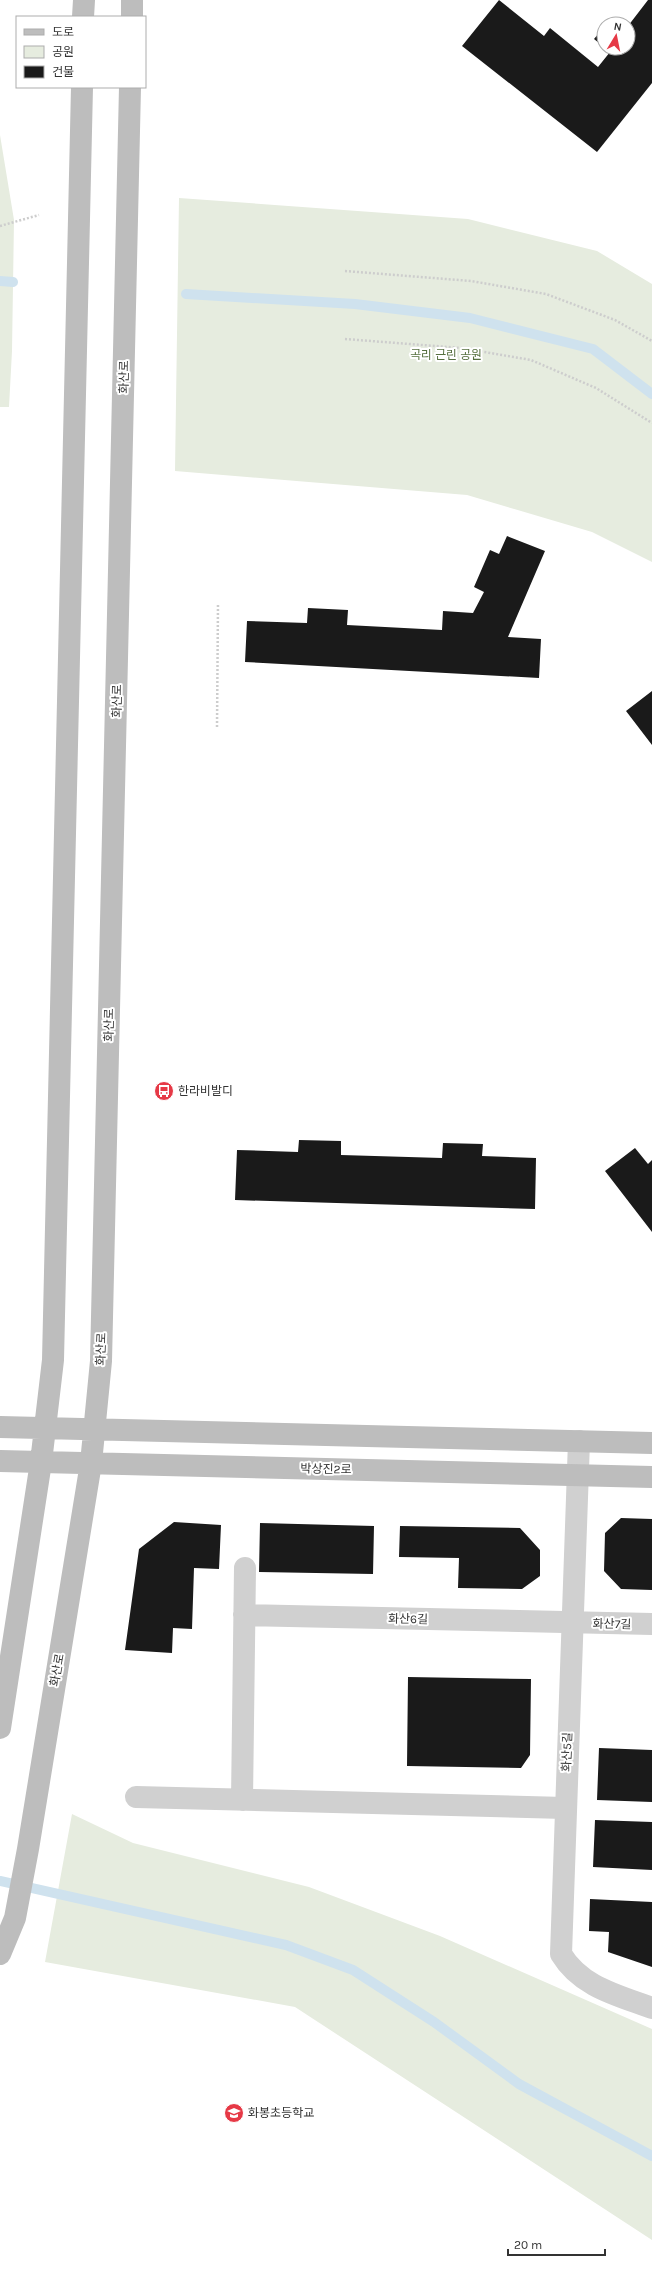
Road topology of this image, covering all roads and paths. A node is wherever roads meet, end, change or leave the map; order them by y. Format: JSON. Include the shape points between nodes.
{"nodes":[{"id":1,"x":84,"y":0,"type":"edge"},
{"id":2,"x":132,"y":0,"type":"edge"},
{"id":3,"x":83,"y":16,"type":"edge"},
{"id":4,"x":132,"y":16,"type":"edge"},
{"id":5,"x":82,"y":88,"type":"edge"},
{"id":6,"x":130,"y":88,"type":"edge"},
{"id":7,"x":39,"y":215,"type":"dead end"},
{"id":8,"x":0,"y":226,"type":"edge"},
{"id":9,"x":345,"y":271,"type":"dead end"},
{"id":10,"x":345,"y":338,"type":"dead end"},
{"id":11,"x":652,"y":341,"type":"edge"},
{"id":12,"x":652,"y":423,"type":"edge"},
{"id":13,"x":218,"y":603,"type":"dead end"},
{"id":14,"x":217,"y":727,"type":"dead end"},
{"id":15,"x":0,"y":1427,"type":"edge"},
{"id":16,"x":46,"y":1428,"type":"junction"},
{"id":17,"x":96,"y":1430,"type":"junction"},
{"id":18,"x":579,"y":1441,"type":"junction"},
{"id":19,"x":652,"y":1443,"type":"edge"},
{"id":20,"x":0,"y":1461,"type":"edge"},
{"id":21,"x":41,"y":1462,"type":"junction"},
{"id":22,"x":91,"y":1463,"type":"junction"},
{"id":23,"x":578,"y":1475,"type":"junction"},
{"id":24,"x":652,"y":1477,"type":"edge"},
{"id":25,"x":245,"y":1568,"type":"dead end"},
{"id":26,"x":244,"y":1615,"type":"junction"},
{"id":27,"x":572,"y":1622,"type":"junction"},
{"id":28,"x":652,"y":1624,"type":"edge"},
{"id":29,"x":0,"y":1728,"type":"edge"},
{"id":30,"x":136,"y":1797,"type":"dead end"},
{"id":31,"x":242,"y":1800,"type":"junction"},
{"id":32,"x":565,"y":1808,"type":"junction"},
{"id":33,"x":0,"y":1954,"type":"edge"},
{"id":34,"x":652,"y":2008,"type":"edge"}],
"edges":[{"from":1,"to":3,"type":"street"},
{"from":2,"to":4,"type":"street"},
{"from":5,"to":16,"type":"street","via":[[52,1360]]},
{"from":6,"to":17,"type":"street","name":"화산로","via":[[102,1361]]},
{"from":7,"to":8,"type":"path"},
{"from":9,"to":11,"type":"path","via":[[471,281],[546,294],[615,320]]},
{"from":10,"to":12,"type":"path","via":[[460,348],[531,360],[596,388]]},
{"from":13,"to":14,"type":"path"},
{"from":15,"to":16,"type":"street"},
{"from":16,"to":17,"type":"street"},
{"from":16,"to":21,"type":"street"},
{"from":17,"to":18,"type":"street"},
{"from":17,"to":22,"type":"street","name":"화산로"},
{"from":18,"to":19,"type":"street"},
{"from":18,"to":23,"type":"street","name":"화산5길"},
{"from":20,"to":21,"type":"street","name":"박상진2로"},
{"from":21,"to":22,"type":"street","name":"박상진2로"},
{"from":21,"to":29,"type":"street"},
{"from":22,"to":23,"type":"street","name":"박상진2로"},
{"from":22,"to":33,"type":"street","name":"화산로","via":[[28,1849],[15,1918]]},
{"from":23,"to":24,"type":"street","name":"박상진2로"},
{"from":23,"to":27,"type":"street","name":"화산5길"},
{"from":25,"to":26,"type":"street"},
{"from":26,"to":27,"type":"street","name":"화산6길"},
{"from":26,"to":31,"type":"street"},
{"from":27,"to":28,"type":"street","name":"화산7길"},
{"from":27,"to":32,"type":"street","name":"화산5길"},
{"from":30,"to":31,"type":"street"},
{"from":31,"to":32,"type":"street"},
{"from":32,"to":34,"type":"street","name":"화산5길","via":[[561,1954],[569,1968],[583,1979]]}]}
